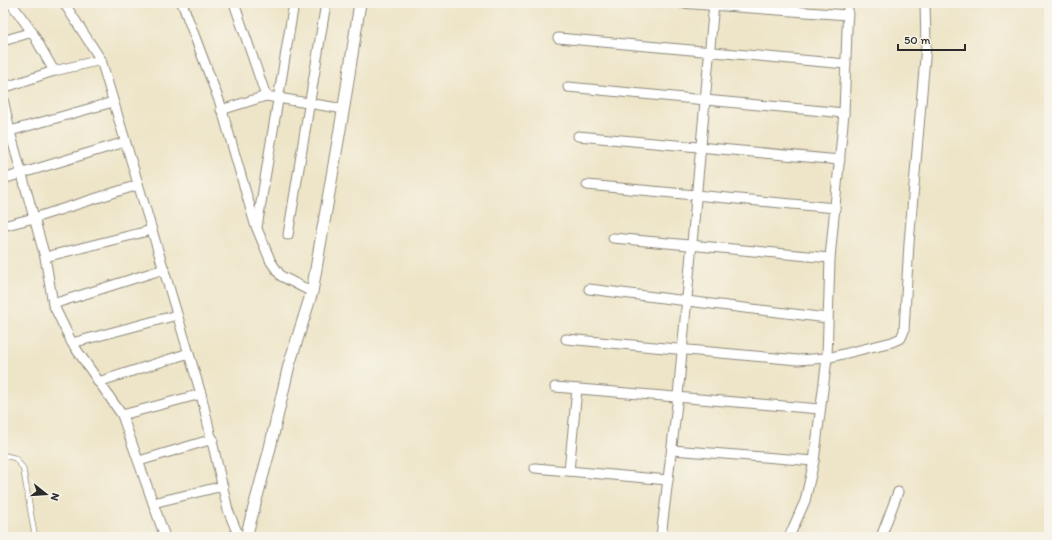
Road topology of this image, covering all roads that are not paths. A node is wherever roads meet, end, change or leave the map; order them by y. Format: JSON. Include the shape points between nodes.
{"nodes":[{"id":1,"x":11,"y":3,"type":"edge"},
{"id":2,"x":64,"y":3,"type":"edge"},
{"id":3,"x":182,"y":3,"type":"edge"},
{"id":4,"x":234,"y":3,"type":"edge"},
{"id":5,"x":294,"y":3,"type":"edge"},
{"id":6,"x":326,"y":3,"type":"edge"},
{"id":7,"x":360,"y":3,"type":"edge"},
{"id":8,"x":680,"y":3,"type":"edge"},
{"id":9,"x":848,"y":3,"type":"edge"},
{"id":10,"x":926,"y":3,"type":"edge"},
{"id":11,"x":714,"y":5,"type":"edge"},
{"id":12,"x":848,"y":14,"type":"junction"},
{"id":13,"x":32,"y":32,"type":"junction"},
{"id":14,"x":558,"y":38,"type":"dead end"},
{"id":15,"x":3,"y":41,"type":"edge"},
{"id":16,"x":709,"y":51,"type":"junction"},
{"id":17,"x":101,"y":60,"type":"junction"},
{"id":18,"x":846,"y":64,"type":"junction"},
{"id":19,"x":54,"y":71,"type":"junction"},
{"id":20,"x":568,"y":87,"type":"dead end"},
{"id":21,"x":3,"y":88,"type":"edge"},
{"id":22,"x":266,"y":96,"type":"junction"},
{"id":23,"x":278,"y":97,"type":"junction"},
{"id":24,"x":3,"y":98,"type":"edge"},
{"id":25,"x":706,"y":100,"type":"junction"},
{"id":26,"x":113,"y":102,"type":"junction"},
{"id":27,"x":309,"y":103,"type":"junction"},
{"id":28,"x":222,"y":110,"type":"junction"},
{"id":29,"x":344,"y":110,"type":"junction"},
{"id":30,"x":844,"y":113,"type":"junction"},
{"id":31,"x":6,"y":132,"type":"edge"},
{"id":32,"x":578,"y":136,"type":"dead end"},
{"id":33,"x":125,"y":142,"type":"junction"},
{"id":34,"x":701,"y":147,"type":"junction"},
{"id":35,"x":840,"y":160,"type":"junction"},
{"id":36,"x":22,"y":175,"type":"junction"},
{"id":37,"x":3,"y":179,"type":"edge"},
{"id":38,"x":138,"y":184,"type":"junction"},
{"id":39,"x":587,"y":185,"type":"dead end"},
{"id":40,"x":697,"y":196,"type":"junction"},
{"id":41,"x":835,"y":208,"type":"junction"},
{"id":42,"x":34,"y":218,"type":"junction"},
{"id":43,"x":3,"y":226,"type":"edge"},
{"id":44,"x":257,"y":229,"type":"junction"},
{"id":45,"x":152,"y":230,"type":"junction"},
{"id":46,"x":288,"y":235,"type":"dead end"},
{"id":47,"x":613,"y":238,"type":"dead end"},
{"id":48,"x":692,"y":246,"type":"junction"},
{"id":49,"x":45,"y":257,"type":"junction"},
{"id":50,"x":830,"y":258,"type":"junction"},
{"id":51,"x":164,"y":269,"type":"junction"},
{"id":52,"x":589,"y":289,"type":"dead end"},
{"id":53,"x":312,"y":292,"type":"junction"},
{"id":54,"x":687,"y":299,"type":"junction"},
{"id":55,"x":53,"y":304,"type":"junction"},
{"id":56,"x":177,"y":315,"type":"junction"},
{"id":57,"x":827,"y":318,"type":"junction"},
{"id":58,"x":566,"y":339,"type":"dead end"},
{"id":59,"x":72,"y":343,"type":"junction"},
{"id":60,"x":682,"y":350,"type":"junction"},
{"id":61,"x":189,"y":353,"type":"junction"},
{"id":62,"x":827,"y":358,"type":"junction"},
{"id":63,"x":98,"y":382,"type":"junction"},
{"id":64,"x":555,"y":387,"type":"dead end"},
{"id":65,"x":577,"y":389,"type":"junction"},
{"id":66,"x":201,"y":394,"type":"junction"},
{"id":67,"x":678,"y":396,"type":"junction"},
{"id":68,"x":820,"y":409,"type":"junction"},
{"id":69,"x":122,"y":415,"type":"junction"},
{"id":70,"x":213,"y":439,"type":"junction"},
{"id":71,"x":672,"y":450,"type":"junction"},
{"id":72,"x":3,"y":455,"type":"edge"},
{"id":73,"x":139,"y":461,"type":"junction"},
{"id":74,"x":814,"y":461,"type":"junction"},
{"id":75,"x":535,"y":468,"type":"dead end"},
{"id":76,"x":569,"y":471,"type":"junction"},
{"id":77,"x":668,"y":480,"type":"junction"},
{"id":78,"x":223,"y":486,"type":"junction"},
{"id":79,"x":898,"y":492,"type":"dead end"},
{"id":80,"x":153,"y":503,"type":"junction"},
{"id":81,"x":35,"y":537,"type":"edge"},
{"id":82,"x":165,"y":537,"type":"edge"},
{"id":83,"x":239,"y":537,"type":"edge"},
{"id":84,"x":661,"y":537,"type":"edge"},
{"id":85,"x":789,"y":537,"type":"edge"},
{"id":86,"x":881,"y":537,"type":"edge"}],
"edges":[{"from":1,"to":13,"type":"street"},
{"from":2,"to":17,"type":"street"},
{"from":3,"to":28,"type":"street"},
{"from":4,"to":22,"type":"street"},
{"from":5,"to":23,"type":"street"},
{"from":6,"to":27,"type":"street"},
{"from":7,"to":29,"type":"street"},
{"from":8,"to":11,"type":"street"},
{"from":9,"to":12,"type":"street"},
{"from":10,"to":62,"type":"street","via":[[926,46],[904,330],[901,338],[892,342]]},
{"from":11,"to":12,"type":"street"},
{"from":11,"to":16,"type":"street"},
{"from":12,"to":18,"type":"street"},
{"from":13,"to":15,"type":"street"},
{"from":13,"to":19,"type":"street"},
{"from":14,"to":16,"type":"street"},
{"from":16,"to":18,"type":"street"},
{"from":16,"to":25,"type":"street"},
{"from":17,"to":19,"type":"street"},
{"from":17,"to":26,"type":"street"},
{"from":18,"to":30,"type":"street"},
{"from":19,"to":21,"type":"street"},
{"from":20,"to":25,"type":"street"},
{"from":22,"to":23,"type":"street"},
{"from":22,"to":28,"type":"street"},
{"from":23,"to":27,"type":"street"},
{"from":23,"to":44,"type":"street"},
{"from":24,"to":31,"type":"street"},
{"from":25,"to":30,"type":"street"},
{"from":25,"to":34,"type":"street"},
{"from":26,"to":31,"type":"street"},
{"from":26,"to":33,"type":"street"},
{"from":27,"to":29,"type":"street"},
{"from":27,"to":46,"type":"street"},
{"from":28,"to":44,"type":"street"},
{"from":29,"to":53,"type":"street"},
{"from":30,"to":35,"type":"street"},
{"from":31,"to":36,"type":"street"},
{"from":32,"to":34,"type":"street"},
{"from":33,"to":36,"type":"street"},
{"from":33,"to":38,"type":"street"},
{"from":34,"to":35,"type":"street"},
{"from":34,"to":40,"type":"street"},
{"from":35,"to":41,"type":"street"},
{"from":36,"to":37,"type":"street"},
{"from":36,"to":42,"type":"street"},
{"from":38,"to":42,"type":"street"},
{"from":38,"to":45,"type":"street"},
{"from":39,"to":40,"type":"street"},
{"from":40,"to":41,"type":"street"},
{"from":40,"to":48,"type":"street"},
{"from":41,"to":50,"type":"street"},
{"from":42,"to":43,"type":"street"},
{"from":42,"to":49,"type":"street"},
{"from":44,"to":53,"type":"street","via":[[271,262],[281,276]]},
{"from":45,"to":49,"type":"street"},
{"from":45,"to":51,"type":"street"},
{"from":47,"to":48,"type":"street"},
{"from":48,"to":50,"type":"street"},
{"from":48,"to":54,"type":"street"},
{"from":49,"to":55,"type":"street"},
{"from":50,"to":57,"type":"street"},
{"from":51,"to":55,"type":"street"},
{"from":51,"to":56,"type":"street"},
{"from":52,"to":54,"type":"street"},
{"from":53,"to":83,"type":"street","via":[[289,365],[269,452]]},
{"from":54,"to":57,"type":"street"},
{"from":54,"to":60,"type":"street"},
{"from":55,"to":59,"type":"street"},
{"from":56,"to":59,"type":"street"},
{"from":56,"to":61,"type":"street"},
{"from":57,"to":62,"type":"street"},
{"from":58,"to":60,"type":"street"},
{"from":59,"to":63,"type":"street"},
{"from":60,"to":62,"type":"street","via":[[781,359]]},
{"from":60,"to":67,"type":"street"},
{"from":61,"to":63,"type":"street"},
{"from":61,"to":66,"type":"street"},
{"from":62,"to":68,"type":"street"},
{"from":63,"to":69,"type":"street"},
{"from":64,"to":65,"type":"street"},
{"from":65,"to":67,"type":"street"},
{"from":65,"to":76,"type":"street"},
{"from":66,"to":69,"type":"street"},
{"from":66,"to":70,"type":"street"},
{"from":67,"to":68,"type":"street"},
{"from":67,"to":71,"type":"street"},
{"from":68,"to":74,"type":"street"},
{"from":69,"to":73,"type":"street"},
{"from":70,"to":73,"type":"street"},
{"from":70,"to":78,"type":"street"},
{"from":71,"to":74,"type":"street"},
{"from":71,"to":77,"type":"street"},
{"from":72,"to":81,"type":"lane","via":[[15,458],[24,468]]},
{"from":73,"to":80,"type":"street"},
{"from":74,"to":85,"type":"street","via":[[805,501]]},
{"from":75,"to":76,"type":"street"},
{"from":76,"to":77,"type":"street"},
{"from":77,"to":84,"type":"street"},
{"from":78,"to":80,"type":"street"},
{"from":78,"to":83,"type":"street","via":[[228,510]]},
{"from":79,"to":86,"type":"street"},
{"from":80,"to":82,"type":"street"}]}
